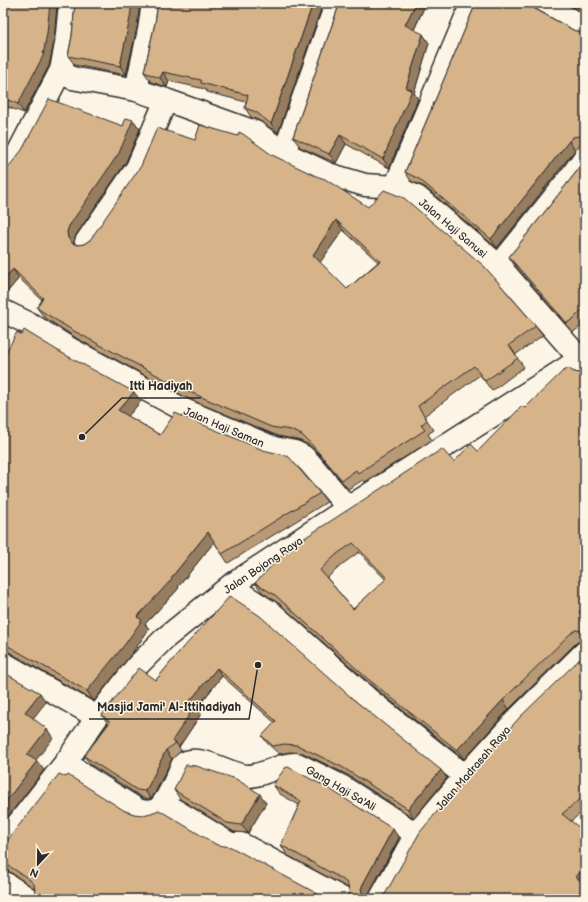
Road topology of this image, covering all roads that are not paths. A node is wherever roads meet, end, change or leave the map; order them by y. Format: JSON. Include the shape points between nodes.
{"nodes":[{"id":1,"x":70,"y":3,"type":"edge"},
{"id":2,"x":153,"y":3,"type":"edge"},
{"id":3,"x":472,"y":3,"type":"edge"},
{"id":4,"x":541,"y":3,"type":"edge"},
{"id":5,"x":333,"y":13,"type":"dead end"},
{"id":6,"x":585,"y":28,"type":"edge"},
{"id":7,"x":61,"y":70,"type":"junction"},
{"id":8,"x":136,"y":90,"type":"junction"},
{"id":9,"x":166,"y":100,"type":"junction"},
{"id":10,"x":284,"y":153,"type":"junction"},
{"id":11,"x":585,"y":157,"type":"edge"},
{"id":12,"x":3,"y":171,"type":"edge"},
{"id":13,"x":395,"y":187,"type":"junction"},
{"id":14,"x":86,"y":242,"type":"edge"},
{"id":15,"x":499,"y":266,"type":"junction"},
{"id":16,"x":3,"y":311,"type":"edge"},
{"id":17,"x":583,"y":362,"type":"edge"},
{"id":18,"x":348,"y":508,"type":"junction"},
{"id":19,"x":230,"y":586,"type":"junction"},
{"id":20,"x":585,"y":652,"type":"edge"},
{"id":21,"x":3,"y":663,"type":"edge"},
{"id":22,"x":98,"y":717,"type":"junction"},
{"id":23,"x":66,"y":762,"type":"junction"},
{"id":24,"x":465,"y":776,"type":"junction"},
{"id":25,"x":163,"y":803,"type":"junction"},
{"id":26,"x":416,"y":834,"type":"junction"},
{"id":27,"x":3,"y":843,"type":"edge"},
{"id":28,"x":3,"y":882,"type":"edge"},
{"id":29,"x":29,"y":899,"type":"edge"},
{"id":30,"x":343,"y":899,"type":"edge"},
{"id":31,"x":380,"y":899,"type":"edge"}],
"edges":[{"from":1,"to":7,"type":"street"},
{"from":2,"to":8,"type":"street"},
{"from":3,"to":13,"type":"street"},
{"from":4,"to":6,"type":"street"},
{"from":5,"to":10,"type":"street"},
{"from":7,"to":8,"type":"street","name":"Jalan Haji Sanusi","via":[[72,78]]},
{"from":7,"to":12,"type":"street","via":[[18,153]]},
{"from":8,"to":9,"type":"street","name":"Jalan Haji Sanusi"},
{"from":9,"to":10,"type":"street","name":"Jalan Haji Sanusi","via":[[255,132]]},
{"from":9,"to":14,"type":"street","via":[[137,168]]},
{"from":10,"to":13,"type":"street","name":"Jalan Haji Sanusi","via":[[328,174],[364,185]]},
{"from":11,"to":15,"type":"street"},
{"from":13,"to":15,"type":"street","name":"Jalan Haji Sanusi","via":[[417,197]]},
{"from":15,"to":17,"type":"street","name":"Jalan Haji Sanusi"},
{"from":16,"to":18,"type":"street","name":"Jalan Haji Saman","via":[[184,410],[274,448],[303,456]]},
{"from":17,"to":18,"type":"street","name":"Jalan Bojong Raya"},
{"from":18,"to":19,"type":"street","name":"Jalan Bojong Raya"},
{"from":19,"to":22,"type":"street","name":"Jalan Bojong Raya","via":[[164,639],[137,666]]},
{"from":19,"to":24,"type":"street","via":[[273,614],[367,698]]},
{"from":20,"to":24,"type":"street","name":"Jalan Madrasah Raya","via":[[518,718]]},
{"from":21,"to":22,"type":"street"},
{"from":22,"to":23,"type":"street","name":"Jalan Bojong Raya"},
{"from":23,"to":25,"type":"street","via":[[138,810],[151,812]]},
{"from":23,"to":27,"type":"street","name":"Jalan Bojong Raya"},
{"from":24,"to":26,"type":"street","name":"Jalan Madrasah Raya"},
{"from":25,"to":26,"type":"street","name":"Gang Haji Sa'Ali","via":[[185,762],[206,763],[247,776],[297,764],[341,786]]},
{"from":25,"to":30,"type":"street","via":[[230,844],[241,844]]},
{"from":26,"to":31,"type":"street","name":"Jalan Madrasah Raya"},
{"from":28,"to":29,"type":"street"}]}
